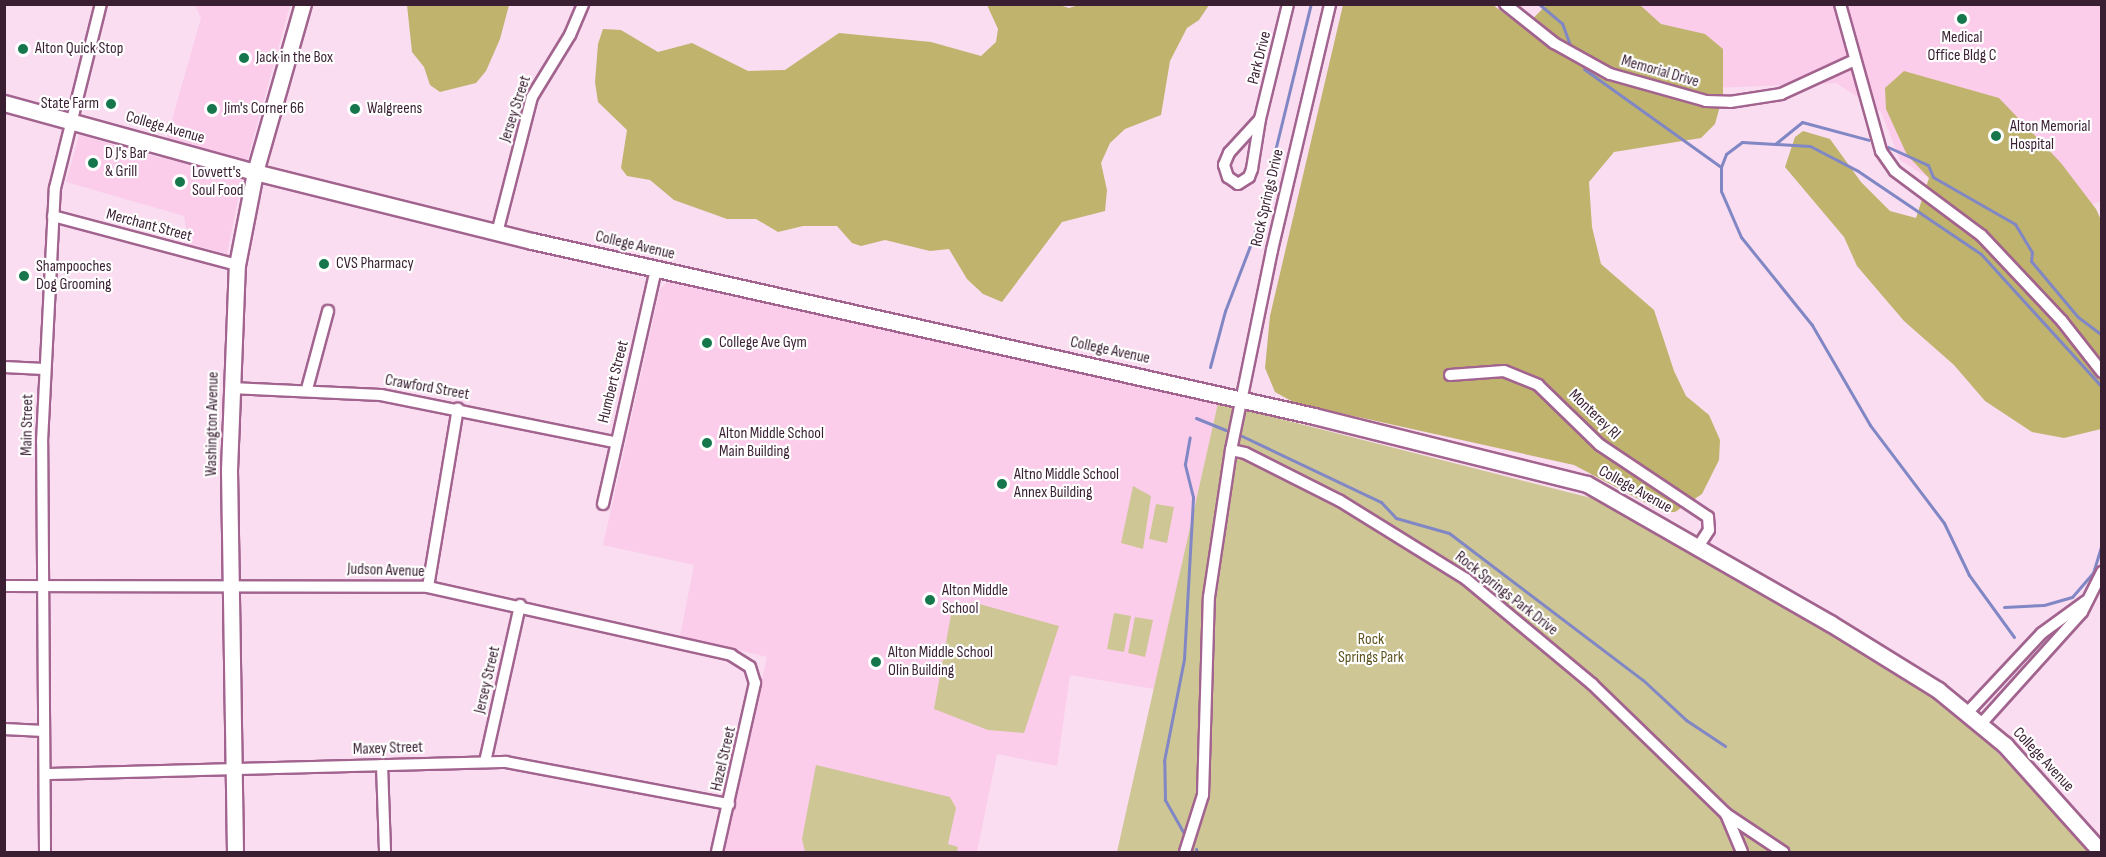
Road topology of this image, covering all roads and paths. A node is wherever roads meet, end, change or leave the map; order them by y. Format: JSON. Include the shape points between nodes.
{"nodes":[{"id":1,"x":101,"y":4,"type":"edge"},
{"id":2,"x":303,"y":4,"type":"edge"},
{"id":3,"x":583,"y":4,"type":"edge"},
{"id":4,"x":1288,"y":4,"type":"edge"},
{"id":5,"x":1330,"y":4,"type":"edge"},
{"id":6,"x":1505,"y":4,"type":"edge"},
{"id":7,"x":1840,"y":4,"type":"edge"},
{"id":8,"x":1855,"y":60,"type":"junction"},
{"id":9,"x":4,"y":103,"type":"edge"},
{"id":10,"x":1260,"y":119,"type":"junction"},
{"id":11,"x":71,"y":120,"type":"junction"},
{"id":12,"x":255,"y":172,"type":"junction"},
{"id":13,"x":53,"y":216,"type":"junction"},
{"id":14,"x":497,"y":232,"type":"junction"},
{"id":15,"x":237,"y":265,"type":"junction"},
{"id":16,"x":656,"y":268,"type":"junction"},
{"id":17,"x":328,"y":311,"type":"dead end"},
{"id":18,"x":4,"y":367,"type":"edge"},
{"id":19,"x":44,"y":369,"type":"junction"},
{"id":20,"x":2102,"y":372,"type":"edge"},
{"id":21,"x":1450,"y":375,"type":"dead end"},
{"id":22,"x":231,"y":388,"type":"junction"},
{"id":23,"x":307,"y":389,"type":"junction"},
{"id":24,"x":1242,"y":400,"type":"junction"},
{"id":25,"x":458,"y":408,"type":"junction"},
{"id":26,"x":614,"y":442,"type":"junction"},
{"id":27,"x":1231,"y":450,"type":"junction"},
{"id":28,"x":603,"y":504,"type":"dead end"},
{"id":29,"x":1698,"y":547,"type":"junction"},
{"id":30,"x":2102,"y":572,"type":"edge"},
{"id":31,"x":4,"y":586,"type":"edge"},
{"id":32,"x":229,"y":586,"type":"junction"},
{"id":33,"x":428,"y":587,"type":"junction"},
{"id":34,"x":42,"y":588,"type":"junction"},
{"id":35,"x":2086,"y":601,"type":"junction"},
{"id":36,"x":520,"y":605,"type":"junction"},
{"id":37,"x":753,"y":672,"type":"joint"},
{"id":38,"x":1968,"y":712,"type":"junction"},
{"id":39,"x":1982,"y":724,"type":"junction"},
{"id":40,"x":4,"y":729,"type":"edge"},
{"id":41,"x":44,"y":731,"type":"junction"},
{"id":42,"x":484,"y":762,"type":"junction"},
{"id":43,"x":382,"y":765,"type":"junction"},
{"id":44,"x":233,"y":770,"type":"junction"},
{"id":45,"x":45,"y":774,"type":"junction"},
{"id":46,"x":729,"y":804,"type":"junction"},
{"id":47,"x":1726,"y":814,"type":"junction"},
{"id":48,"x":45,"y":852,"type":"edge"},
{"id":49,"x":235,"y":852,"type":"edge"},
{"id":50,"x":385,"y":852,"type":"edge"},
{"id":51,"x":717,"y":852,"type":"edge"},
{"id":52,"x":1185,"y":852,"type":"edge"},
{"id":53,"x":1742,"y":852,"type":"edge"},
{"id":54,"x":1783,"y":852,"type":"edge"},
{"id":55,"x":2101,"y":852,"type":"edge"}],
"edges":[{"from":1,"to":11,"type":"street","name":"Main Street"},
{"from":2,"to":12,"type":"main road","name":"Washington Avenue"},
{"from":3,"to":14,"type":"street","name":"Jersey Street","via":[[570,35],[532,97]]},
{"from":4,"to":10,"type":"street","name":"Park Drive"},
{"from":5,"to":24,"type":"street","name":"Rock Springs Drive","via":[[1272,250]]},
{"from":6,"to":8,"type":"street","name":"Memorial Drive","via":[[1554,43],[1610,74],[1706,101],[1730,102],[1782,94]]},
{"from":7,"to":8,"type":"street"},
{"from":8,"to":20,"type":"street","via":[[1881,151],[1894,171],[1981,235],[2062,321]]},
{"from":9,"to":11,"type":"main road","name":"College Avenue"},
{"from":10,"to":10,"type":"street","name":"Park Drive","via":[[1229,153],[1224,165],[1228,177],[1238,183],[1249,177],[1252,169]]},
{"from":11,"to":12,"type":"main road","name":"College Avenue"},
{"from":11,"to":13,"type":"street","name":"Main Street","via":[[56,181]]},
{"from":12,"to":14,"type":"main road","name":"College Avenue"},
{"from":12,"to":15,"type":"main road","name":"Washington Avenue"},
{"from":13,"to":15,"type":"street","name":"Merchant Street"},
{"from":13,"to":19,"type":"street","name":"Main Street"},
{"from":14,"to":16,"type":"main road","name":"College Avenue"},
{"from":15,"to":22,"type":"main road","name":"Washington Avenue"},
{"from":16,"to":24,"type":"main road","name":"College Avenue"},
{"from":16,"to":26,"type":"street","name":"Humbert Street"},
{"from":17,"to":23,"type":"street"},
{"from":18,"to":19,"type":"street"},
{"from":19,"to":34,"type":"street","name":"Main Street"},
{"from":21,"to":29,"type":"street","name":"Monterey Rl","via":[[1504,371],[1538,385],[1600,444],[1708,517],[1709,530]]},
{"from":22,"to":23,"type":"street","name":"Crawford Street"},
{"from":22,"to":32,"type":"main road","name":"Washington Avenue"},
{"from":23,"to":25,"type":"street","name":"Crawford Street","via":[[381,395]]},
{"from":24,"to":27,"type":"street"},
{"from":24,"to":29,"type":"main road","name":"College Avenue","via":[[1587,484]]},
{"from":25,"to":26,"type":"street","name":"Crawford Street"},
{"from":25,"to":33,"type":"street"},
{"from":26,"to":28,"type":"street","name":"Humbert Street"},
{"from":27,"to":47,"type":"street","name":"Rock Springs Park Drive","via":[[1245,453],[1340,501],[1466,579],[1592,684]]},
{"from":27,"to":52,"type":"street","via":[[1209,597],[1203,795]]},
{"from":29,"to":38,"type":"main road","name":"College Avenue","via":[[1894,661]]},
{"from":30,"to":35,"type":"street"},
{"from":31,"to":34,"type":"street","name":"Judson Avenue"},
{"from":32,"to":33,"type":"street","name":"Judson Avenue"},
{"from":32,"to":34,"type":"street","name":"Judson Avenue"},
{"from":32,"to":44,"type":"main road","name":"Washington Avenue"},
{"from":33,"to":36,"type":"street","name":"Judson Avenue"},
{"from":34,"to":41,"type":"street","name":"Main Street"},
{"from":35,"to":38,"type":"street","via":[[2042,633]]},
{"from":35,"to":39,"type":"street","via":[[2072,624]]},
{"from":36,"to":37,"type":"street","name":"Judson Avenue","via":[[704,647],[740,659]]},
{"from":36,"to":42,"type":"street","name":"Jersey Street"},
{"from":37,"to":46,"type":"street","name":"Hazel Street","via":[[753,699]]},
{"from":38,"to":39,"type":"main road","name":"College Avenue"},
{"from":39,"to":55,"type":"main road","name":"College Avenue","via":[[2041,782]]},
{"from":40,"to":41,"type":"street"},
{"from":41,"to":45,"type":"street","name":"Main Street"},
{"from":42,"to":43,"type":"street","name":"Maxey Street"},
{"from":42,"to":46,"type":"street","name":"Maxey Street","via":[[557,769]]},
{"from":43,"to":44,"type":"street","name":"Maxey Street"},
{"from":43,"to":50,"type":"street"},
{"from":44,"to":45,"type":"street","name":"Maxey Street"},
{"from":44,"to":49,"type":"main road","name":"Washington Avenue"},
{"from":45,"to":48,"type":"street","name":"Main Street"},
{"from":46,"to":51,"type":"street","name":"Hazel Street"},
{"from":47,"to":53,"type":"street","name":"Rock Springs Park Drive"},
{"from":47,"to":54,"type":"street","name":"Rock Springs Park Drive"}]}
